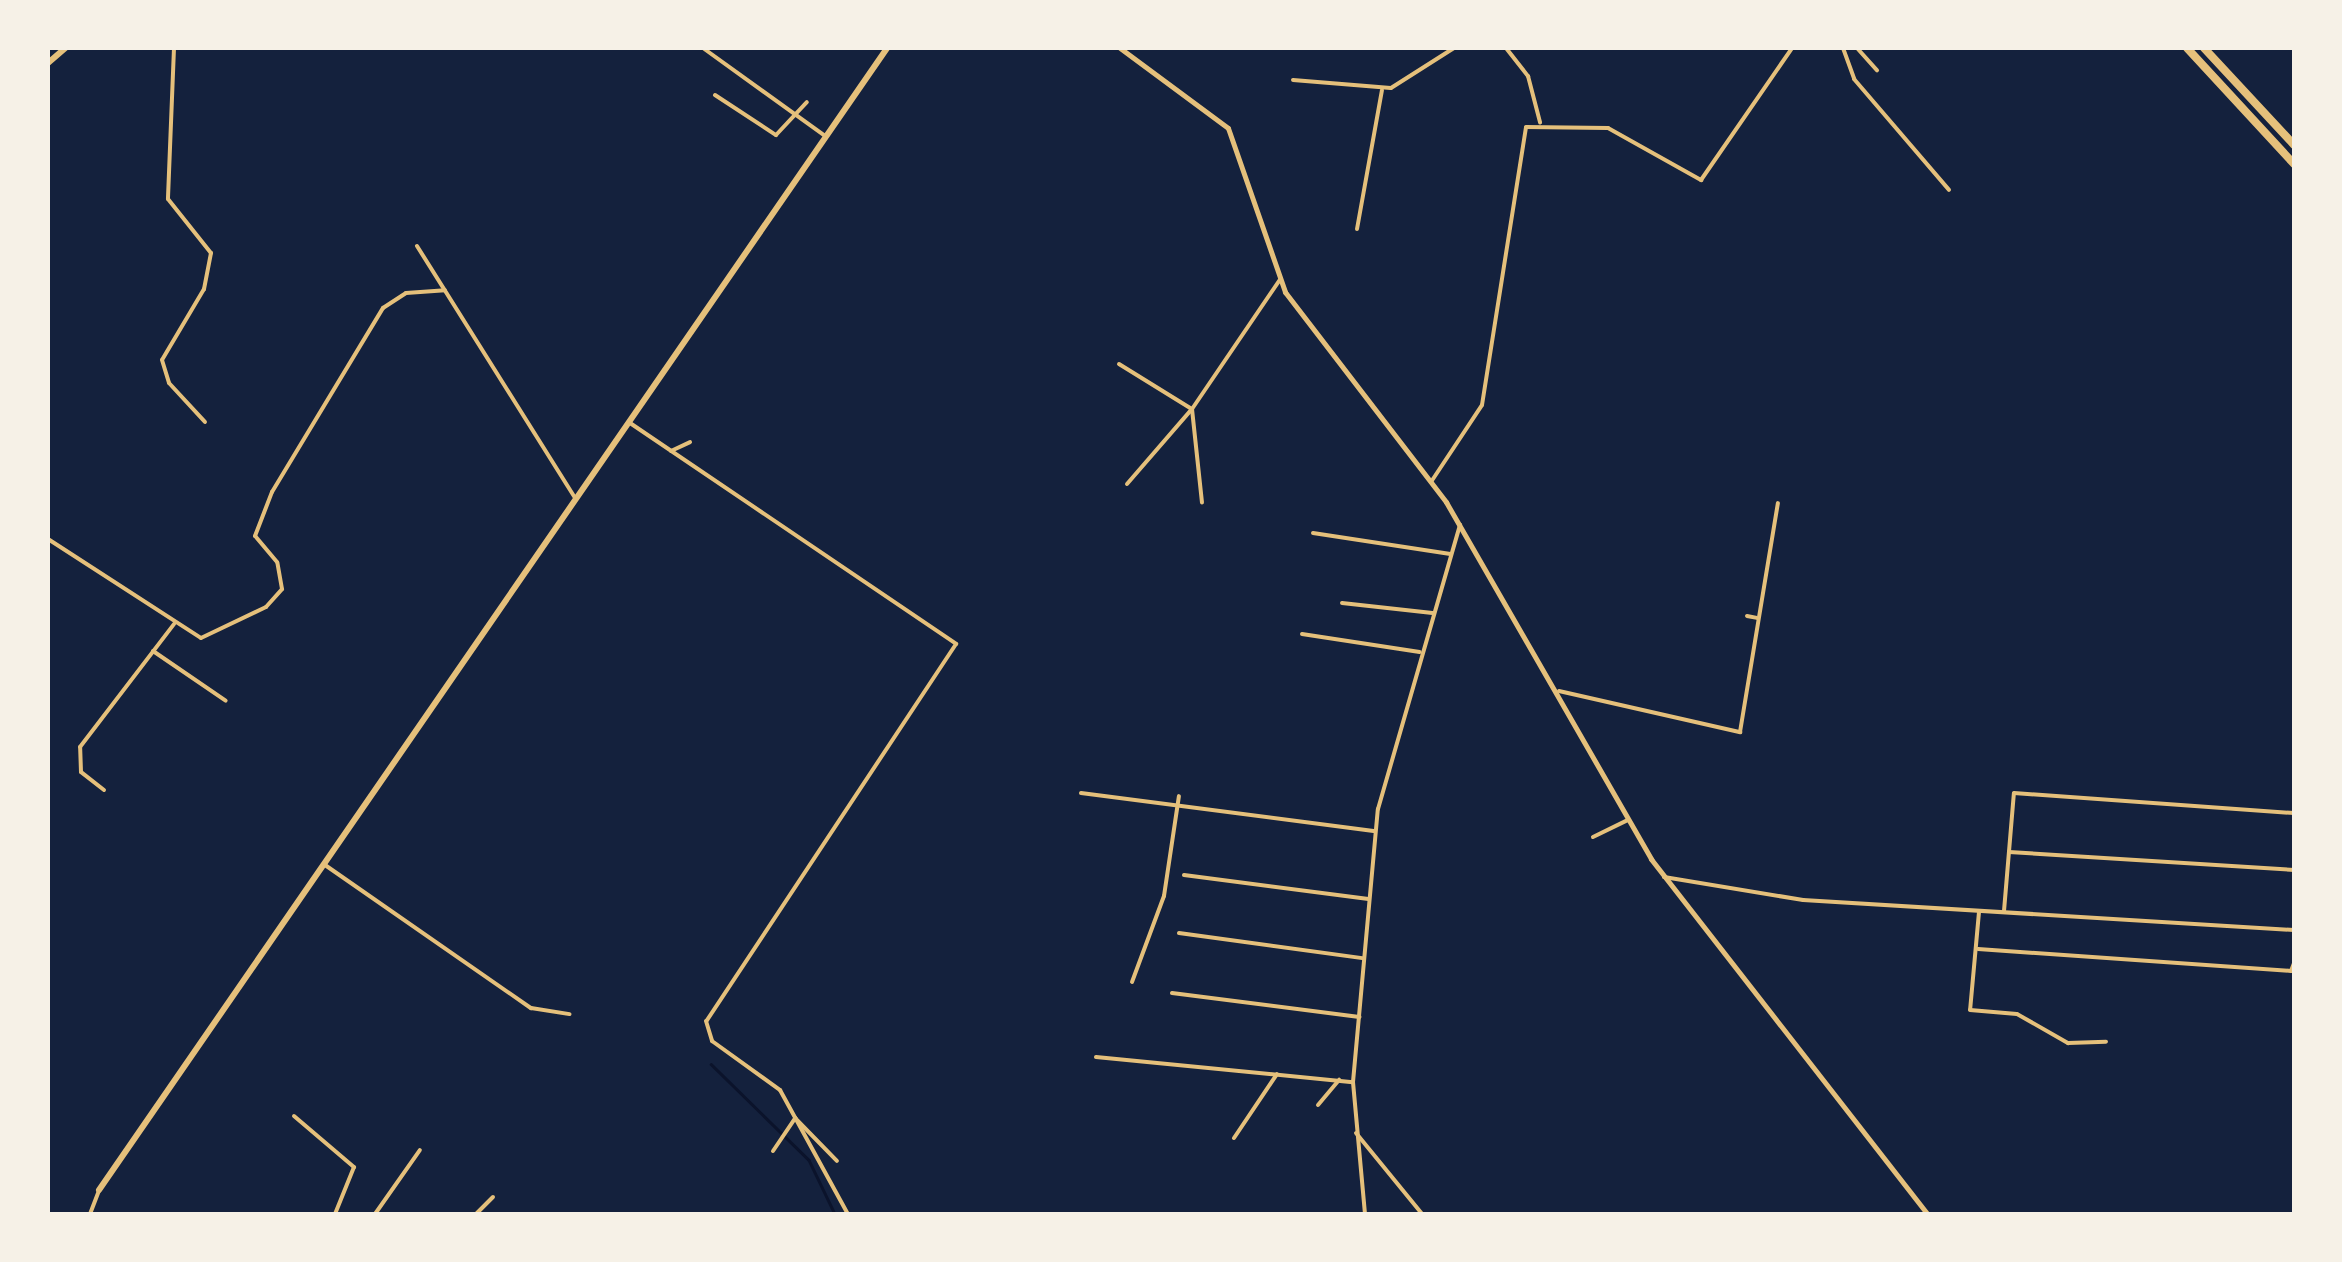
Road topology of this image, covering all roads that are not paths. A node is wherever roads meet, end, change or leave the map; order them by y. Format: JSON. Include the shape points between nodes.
{"nodes":[{"id":1,"x":65,"y":48,"type":"edge"},
{"id":2,"x":174,"y":48,"type":"edge"},
{"id":3,"x":703,"y":48,"type":"edge"},
{"id":4,"x":887,"y":48,"type":"edge"},
{"id":5,"x":1120,"y":48,"type":"edge"},
{"id":6,"x":1454,"y":48,"type":"edge"},
{"id":7,"x":1506,"y":48,"type":"edge"},
{"id":8,"x":1792,"y":48,"type":"edge"},
{"id":9,"x":1843,"y":48,"type":"edge"},
{"id":10,"x":1858,"y":48,"type":"edge"},
{"id":11,"x":2188,"y":48,"type":"edge"},
{"id":12,"x":2204,"y":48,"type":"edge"},
{"id":13,"x":48,"y":63,"type":"edge"},
{"id":14,"x":1877,"y":70,"type":"dead end"},
{"id":15,"x":1293,"y":80,"type":"dead end"},
{"id":16,"x":1382,"y":90,"type":"junction"},
{"id":17,"x":716,"y":95,"type":"dead end"},
{"id":18,"x":807,"y":102,"type":"dead end"},
{"id":19,"x":797,"y":116,"type":"junction"},
{"id":20,"x":1540,"y":123,"type":"junction"},
{"id":21,"x":826,"y":136,"type":"junction"},
{"id":22,"x":2294,"y":145,"type":"edge"},
{"id":23,"x":2294,"y":164,"type":"edge"},
{"id":24,"x":1949,"y":190,"type":"dead end"},
{"id":25,"x":1356,"y":229,"type":"dead end"},
{"id":26,"x":417,"y":246,"type":"dead end"},
{"id":27,"x":1281,"y":278,"type":"junction"},
{"id":28,"x":444,"y":290,"type":"junction"},
{"id":29,"x":1118,"y":364,"type":"dead end"},
{"id":30,"x":1192,"y":408,"type":"junction"},
{"id":31,"x":205,"y":422,"type":"dead end"},
{"id":32,"x":629,"y":422,"type":"junction"},
{"id":33,"x":690,"y":442,"type":"dead end"},
{"id":34,"x":671,"y":451,"type":"junction"},
{"id":35,"x":1431,"y":482,"type":"junction"},
{"id":36,"x":1126,"y":484,"type":"dead end"},
{"id":37,"x":576,"y":500,"type":"junction"},
{"id":38,"x":1202,"y":502,"type":"dead end"},
{"id":39,"x":1778,"y":503,"type":"dead end"},
{"id":40,"x":1460,"y":525,"type":"junction"},
{"id":41,"x":1313,"y":533,"type":"dead end"},
{"id":42,"x":48,"y":539,"type":"edge"},
{"id":43,"x":1450,"y":554,"type":"junction"},
{"id":44,"x":1342,"y":602,"type":"dead end"},
{"id":45,"x":1434,"y":613,"type":"junction"},
{"id":46,"x":1747,"y":616,"type":"dead end"},
{"id":47,"x":1757,"y":618,"type":"junction"},
{"id":48,"x":174,"y":624,"type":"junction"},
{"id":49,"x":1302,"y":634,"type":"dead end"},
{"id":50,"x":153,"y":650,"type":"junction"},
{"id":51,"x":1422,"y":653,"type":"junction"},
{"id":52,"x":1559,"y":691,"type":"junction"},
{"id":53,"x":226,"y":700,"type":"dead end"},
{"id":54,"x":104,"y":790,"type":"dead end"},
{"id":55,"x":1081,"y":793,"type":"dead end"},
{"id":56,"x":1179,"y":796,"type":"dead end"},
{"id":57,"x":1178,"y":806,"type":"junction"},
{"id":58,"x":2294,"y":813,"type":"edge"},
{"id":59,"x":1628,"y":820,"type":"junction"},
{"id":60,"x":1376,"y":832,"type":"junction"},
{"id":61,"x":1593,"y":838,"type":"dead end"},
{"id":62,"x":2009,"y":852,"type":"junction"},
{"id":63,"x":322,"y":863,"type":"junction"},
{"id":64,"x":2294,"y":870,"type":"edge"},
{"id":65,"x":1184,"y":875,"type":"dead end"},
{"id":66,"x":1664,"y":877,"type":"junction"},
{"id":67,"x":1370,"y":899,"type":"junction"},
{"id":68,"x":1979,"y":912,"type":"junction"},
{"id":69,"x":2004,"y":912,"type":"junction"},
{"id":70,"x":2294,"y":930,"type":"edge"},
{"id":71,"x":1179,"y":933,"type":"dead end"},
{"id":72,"x":1978,"y":949,"type":"junction"},
{"id":73,"x":1364,"y":958,"type":"junction"},
{"id":74,"x":2294,"y":963,"type":"edge"},
{"id":75,"x":1132,"y":982,"type":"dead end"},
{"id":76,"x":1172,"y":993,"type":"dead end"},
{"id":77,"x":570,"y":1014,"type":"dead end"},
{"id":78,"x":1359,"y":1017,"type":"junction"},
{"id":79,"x":2106,"y":1042,"type":"dead end"},
{"id":80,"x":1096,"y":1057,"type":"dead end"},
{"id":81,"x":1278,"y":1074,"type":"junction"},
{"id":82,"x":1339,"y":1080,"type":"junction"},
{"id":83,"x":1352,"y":1082,"type":"junction"},
{"id":84,"x":1318,"y":1105,"type":"dead end"},
{"id":85,"x":294,"y":1116,"type":"dead end"},
{"id":86,"x":796,"y":1118,"type":"junction"},
{"id":87,"x":1353,"y":1130,"type":"junction"},
{"id":88,"x":1234,"y":1138,"type":"dead end"},
{"id":89,"x":420,"y":1150,"type":"dead end"},
{"id":90,"x":773,"y":1151,"type":"dead end"},
{"id":91,"x":837,"y":1160,"type":"dead end"},
{"id":92,"x":99,"y":1190,"type":"joint"},
{"id":93,"x":493,"y":1197,"type":"dead end"},
{"id":94,"x":90,"y":1214,"type":"edge"},
{"id":95,"x":335,"y":1214,"type":"edge"},
{"id":96,"x":375,"y":1214,"type":"edge"},
{"id":97,"x":476,"y":1214,"type":"edge"},
{"id":98,"x":848,"y":1214,"type":"edge"},
{"id":99,"x":1365,"y":1214,"type":"edge"},
{"id":100,"x":1422,"y":1214,"type":"edge"},
{"id":101,"x":1927,"y":1214,"type":"edge"}],
"edges":[{"from":1,"to":13,"type":"main road"},
{"from":2,"to":31,"type":"street","via":[[168,198],[211,253],[204,289],[162,360],[169,383]]},
{"from":3,"to":19,"type":"street"},
{"from":4,"to":21,"type":"main road"},
{"from":5,"to":27,"type":"street","via":[[1228,128]]},
{"from":6,"to":16,"type":"street"},
{"from":7,"to":20,"type":"street","via":[[1528,76]]},
{"from":8,"to":20,"type":"street","via":[[1701,180],[1608,128]]},
{"from":9,"to":24,"type":"street","via":[[1854,79]]},
{"from":10,"to":14,"type":"street"},
{"from":11,"to":23,"type":"highway"},
{"from":12,"to":22,"type":"highway"},
{"from":15,"to":16,"type":"street"},
{"from":16,"to":25,"type":"street"},
{"from":17,"to":19,"type":"street","via":[[776,135]]},
{"from":18,"to":19,"type":"street"},
{"from":19,"to":21,"type":"street"},
{"from":20,"to":35,"type":"street","via":[[1522,134],[1482,405]]},
{"from":21,"to":32,"type":"main road"},
{"from":26,"to":28,"type":"street"},
{"from":27,"to":30,"type":"street"},
{"from":27,"to":35,"type":"street"},
{"from":28,"to":37,"type":"street"},
{"from":28,"to":48,"type":"street","via":[[406,293],[383,308],[272,492],[255,536],[277,562],[279,597],[202,638]]},
{"from":29,"to":30,"type":"street"},
{"from":30,"to":36,"type":"street"},
{"from":30,"to":38,"type":"street"},
{"from":32,"to":34,"type":"street"},
{"from":32,"to":37,"type":"main road"},
{"from":33,"to":34,"type":"street"},
{"from":34,"to":86,"type":"street","via":[[956,644],[706,1021],[712,1041],[780,1090]]},
{"from":35,"to":40,"type":"street"},
{"from":37,"to":63,"type":"main road"},
{"from":39,"to":47,"type":"street"},
{"from":40,"to":43,"type":"street"},
{"from":40,"to":52,"type":"street"},
{"from":41,"to":43,"type":"street"},
{"from":42,"to":48,"type":"street"},
{"from":43,"to":45,"type":"street"},
{"from":44,"to":45,"type":"street"},
{"from":45,"to":51,"type":"street"},
{"from":46,"to":47,"type":"street"},
{"from":47,"to":52,"type":"street","via":[[1740,732]]},
{"from":48,"to":50,"type":"street"},
{"from":49,"to":51,"type":"street"},
{"from":50,"to":53,"type":"street"},
{"from":50,"to":54,"type":"street","via":[[80,748],[81,772]]},
{"from":51,"to":60,"type":"street"},
{"from":52,"to":59,"type":"street"},
{"from":55,"to":57,"type":"street"},
{"from":56,"to":57,"type":"street"},
{"from":57,"to":60,"type":"street"},
{"from":57,"to":75,"type":"street","via":[[1164,896]]},
{"from":58,"to":62,"type":"street","via":[[2014,793]]},
{"from":59,"to":61,"type":"street"},
{"from":59,"to":66,"type":"street"},
{"from":60,"to":67,"type":"street"},
{"from":62,"to":64,"type":"street"},
{"from":62,"to":69,"type":"street"},
{"from":63,"to":77,"type":"street","via":[[532,1008]]},
{"from":63,"to":92,"type":"main road"},
{"from":65,"to":67,"type":"street"},
{"from":66,"to":68,"type":"street","via":[[1803,900]]},
{"from":66,"to":101,"type":"street"},
{"from":67,"to":73,"type":"street"},
{"from":68,"to":69,"type":"street"},
{"from":68,"to":72,"type":"street"},
{"from":69,"to":70,"type":"street"},
{"from":71,"to":73,"type":"street"},
{"from":72,"to":74,"type":"street","via":[[2290,971]]},
{"from":72,"to":79,"type":"street","via":[[1970,1010],[2017,1014],[2068,1043]]},
{"from":73,"to":78,"type":"street"},
{"from":76,"to":78,"type":"street"},
{"from":78,"to":83,"type":"street"},
{"from":80,"to":81,"type":"street"},
{"from":81,"to":82,"type":"street"},
{"from":81,"to":88,"type":"street"},
{"from":82,"to":83,"type":"street"},
{"from":82,"to":84,"type":"street"},
{"from":83,"to":87,"type":"street"},
{"from":85,"to":95,"type":"street","via":[[354,1167]]},
{"from":86,"to":90,"type":"street"},
{"from":86,"to":91,"type":"street"},
{"from":86,"to":98,"type":"street"},
{"from":87,"to":99,"type":"street"},
{"from":87,"to":100,"type":"street"},
{"from":89,"to":96,"type":"street"},
{"from":92,"to":94,"type":"street"},
{"from":93,"to":97,"type":"street"}]}
